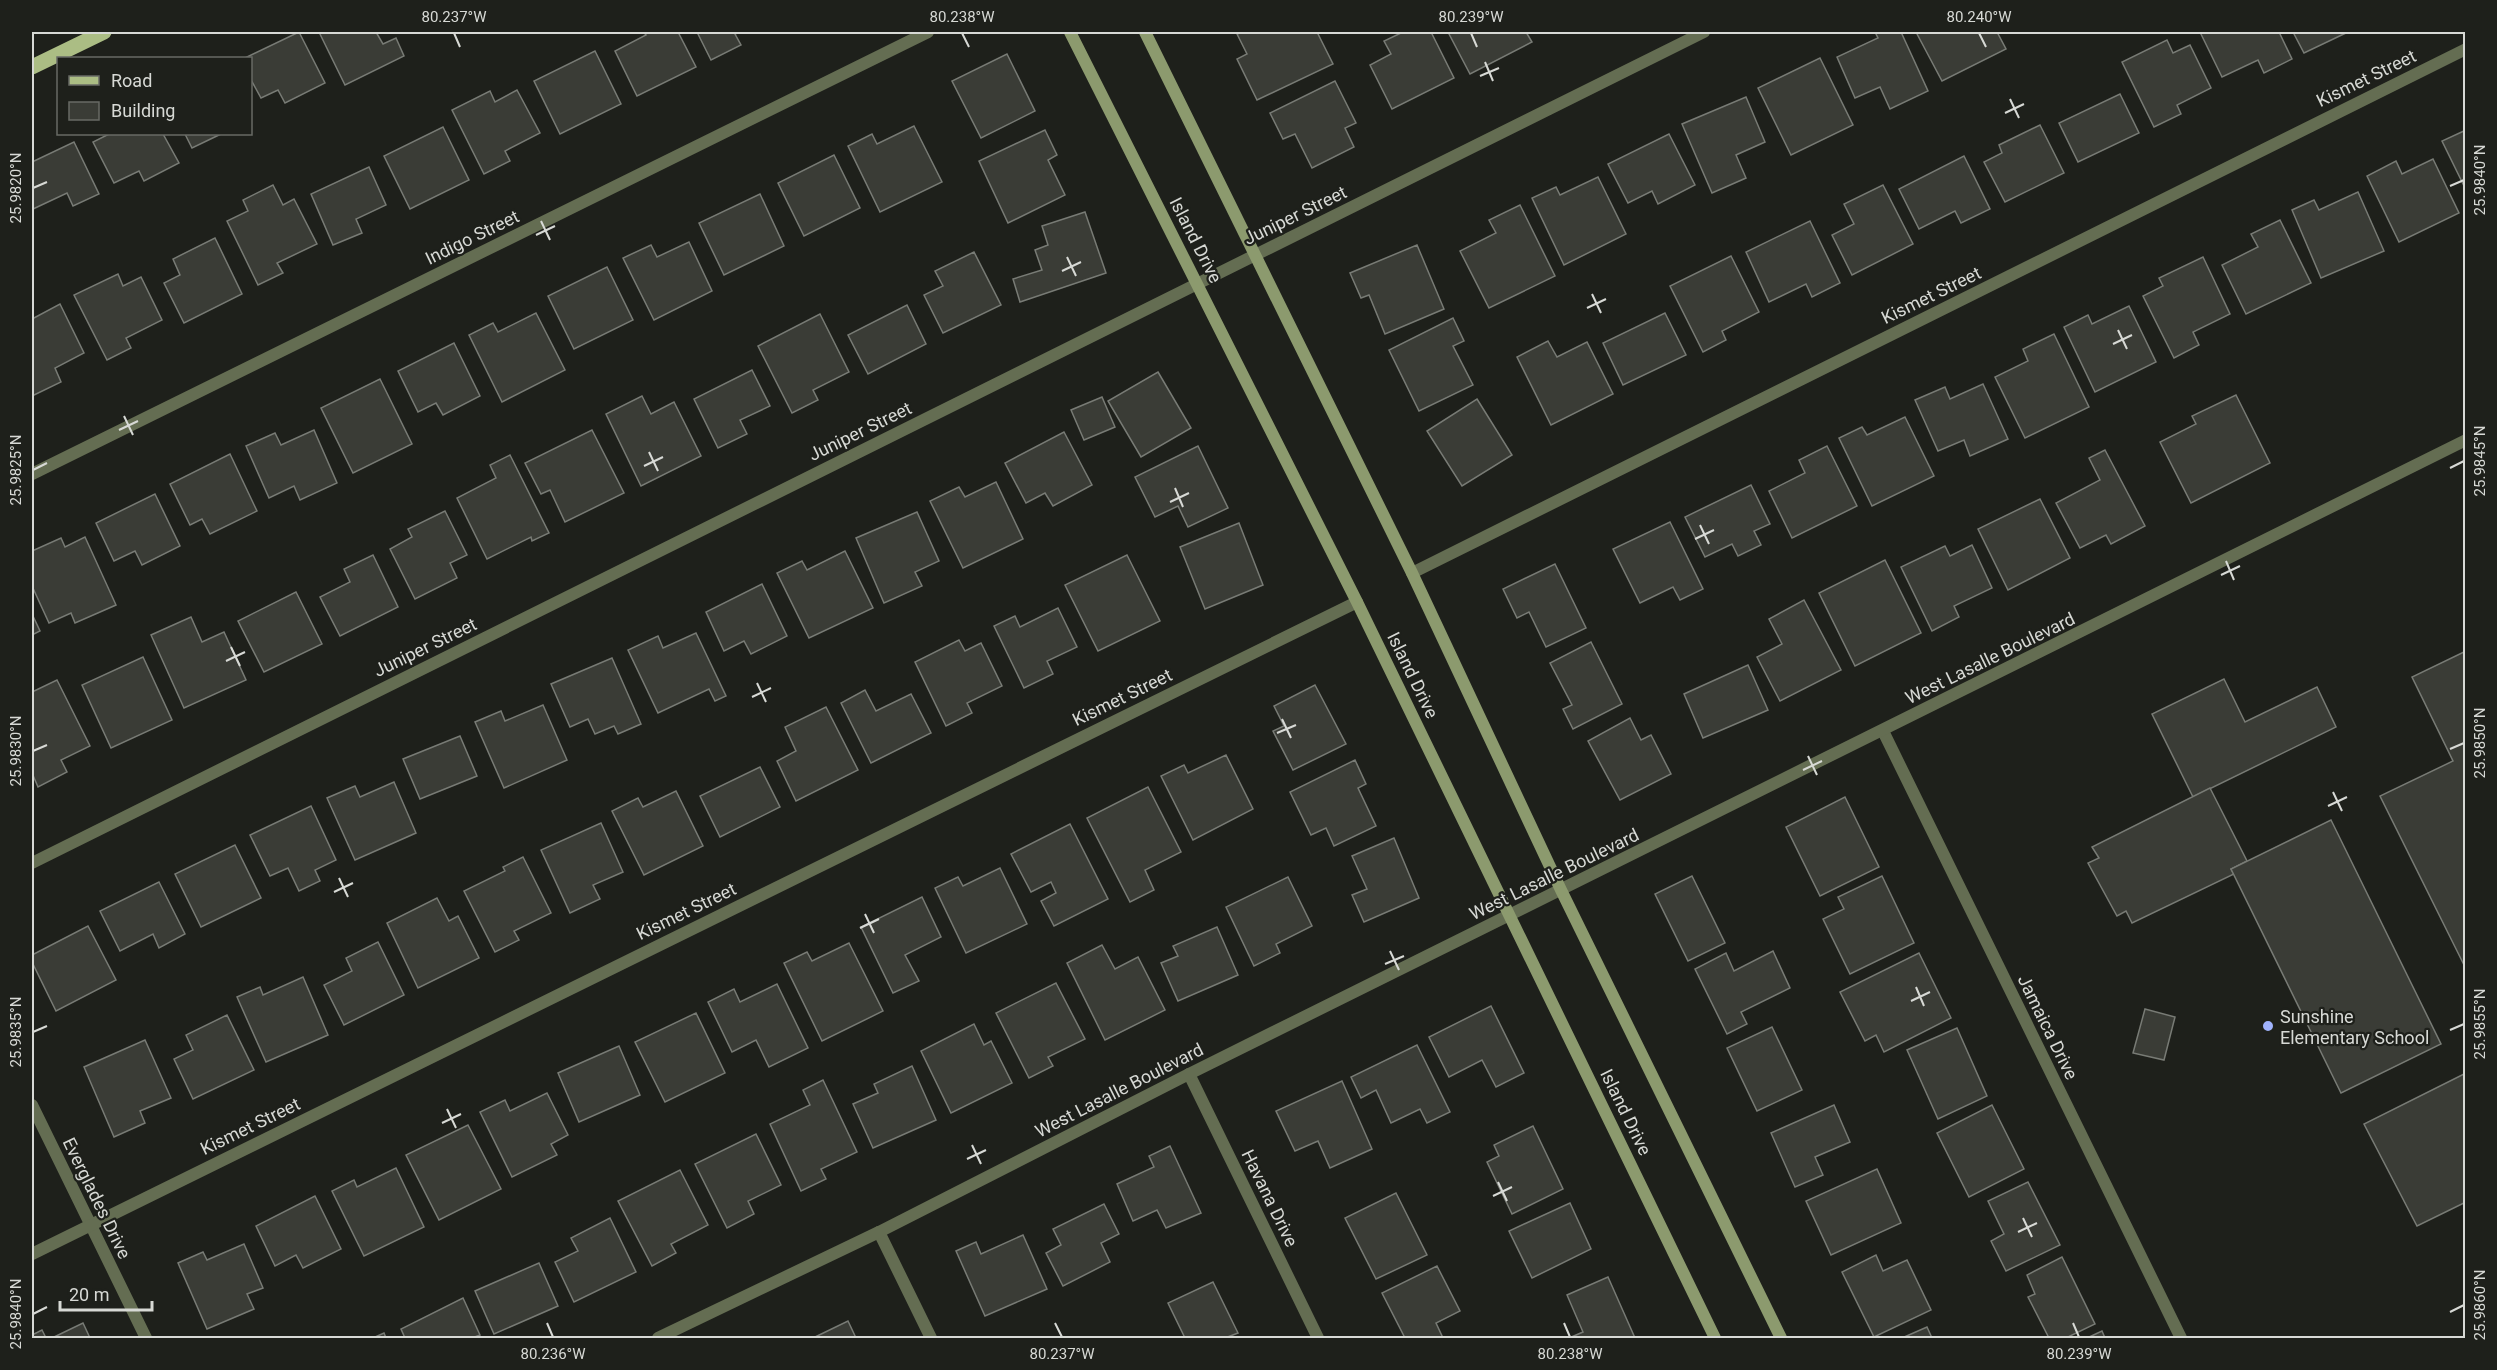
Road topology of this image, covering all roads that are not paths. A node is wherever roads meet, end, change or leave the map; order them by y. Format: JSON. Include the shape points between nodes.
{"nodes":[{"id":1,"x":104,"y":32,"type":"edge"},
{"id":2,"x":928,"y":32,"type":"edge"},
{"id":3,"x":1070,"y":32,"type":"edge"},
{"id":4,"x":1145,"y":32,"type":"edge"},
{"id":5,"x":1704,"y":32,"type":"edge"},
{"id":6,"x":2466,"y":49,"type":"edge"},
{"id":7,"x":32,"y":67,"type":"edge"},
{"id":8,"x":1255,"y":255,"type":"junction"},
{"id":9,"x":1197,"y":284,"type":"junction"},
{"id":10,"x":2466,"y":440,"type":"edge"},
{"id":11,"x":32,"y":474,"type":"edge"},
{"id":12,"x":1412,"y":573,"type":"junction"},
{"id":13,"x":1357,"y":602,"type":"junction"},
{"id":14,"x":1883,"y":731,"type":"junction"},
{"id":15,"x":32,"y":863,"type":"edge"},
{"id":16,"x":1561,"y":890,"type":"junction"},
{"id":17,"x":1511,"y":915,"type":"junction"},
{"id":18,"x":1189,"y":1074,"type":"junction"},
{"id":19,"x":32,"y":1106,"type":"edge"},
{"id":20,"x":91,"y":1224,"type":"junction"},
{"id":21,"x":879,"y":1232,"type":"junction"},
{"id":22,"x":32,"y":1254,"type":"edge"},
{"id":23,"x":146,"y":1338,"type":"edge"},
{"id":24,"x":658,"y":1338,"type":"edge"},
{"id":25,"x":931,"y":1338,"type":"edge"},
{"id":26,"x":1318,"y":1338,"type":"edge"},
{"id":27,"x":1715,"y":1338,"type":"edge"},
{"id":28,"x":1781,"y":1338,"type":"edge"},
{"id":29,"x":2181,"y":1338,"type":"edge"}],
"edges":[{"from":1,"to":7,"type":"main road"},
{"from":2,"to":11,"type":"street","name":"Indigo Street"},
{"from":3,"to":9,"type":"street","name":"Island Drive"},
{"from":4,"to":8,"type":"street"},
{"from":5,"to":8,"type":"street","name":"Juniper Street"},
{"from":6,"to":12,"type":"street","name":"Kismet Street"},
{"from":8,"to":9,"type":"street","name":"Juniper Street"},
{"from":8,"to":12,"type":"street"},
{"from":9,"to":13,"type":"street","name":"Island Drive"},
{"from":9,"to":15,"type":"street","name":"Juniper Street"},
{"from":10,"to":14,"type":"street","name":"West Lasalle Boulevard"},
{"from":12,"to":16,"type":"street"},
{"from":13,"to":17,"type":"street","name":"Island Drive"},
{"from":13,"to":20,"type":"street","name":"Kismet Street"},
{"from":14,"to":16,"type":"street","name":"West Lasalle Boulevard"},
{"from":14,"to":29,"type":"street","name":"Jamaica Drive"},
{"from":16,"to":17,"type":"street","name":"West Lasalle Boulevard"},
{"from":16,"to":28,"type":"street"},
{"from":17,"to":18,"type":"street","name":"West Lasalle Boulevard"},
{"from":17,"to":27,"type":"street","name":"Island Drive"},
{"from":18,"to":21,"type":"street","name":"West Lasalle Boulevard"},
{"from":18,"to":26,"type":"street","name":"Havana Drive"},
{"from":19,"to":20,"type":"street","name":"Everglades Drive"},
{"from":20,"to":22,"type":"street","name":"Kismet Street"},
{"from":20,"to":23,"type":"street","name":"Everglades Drive"},
{"from":21,"to":24,"type":"street","name":"West Lasalle Boulevard"},
{"from":21,"to":25,"type":"street"}]}
